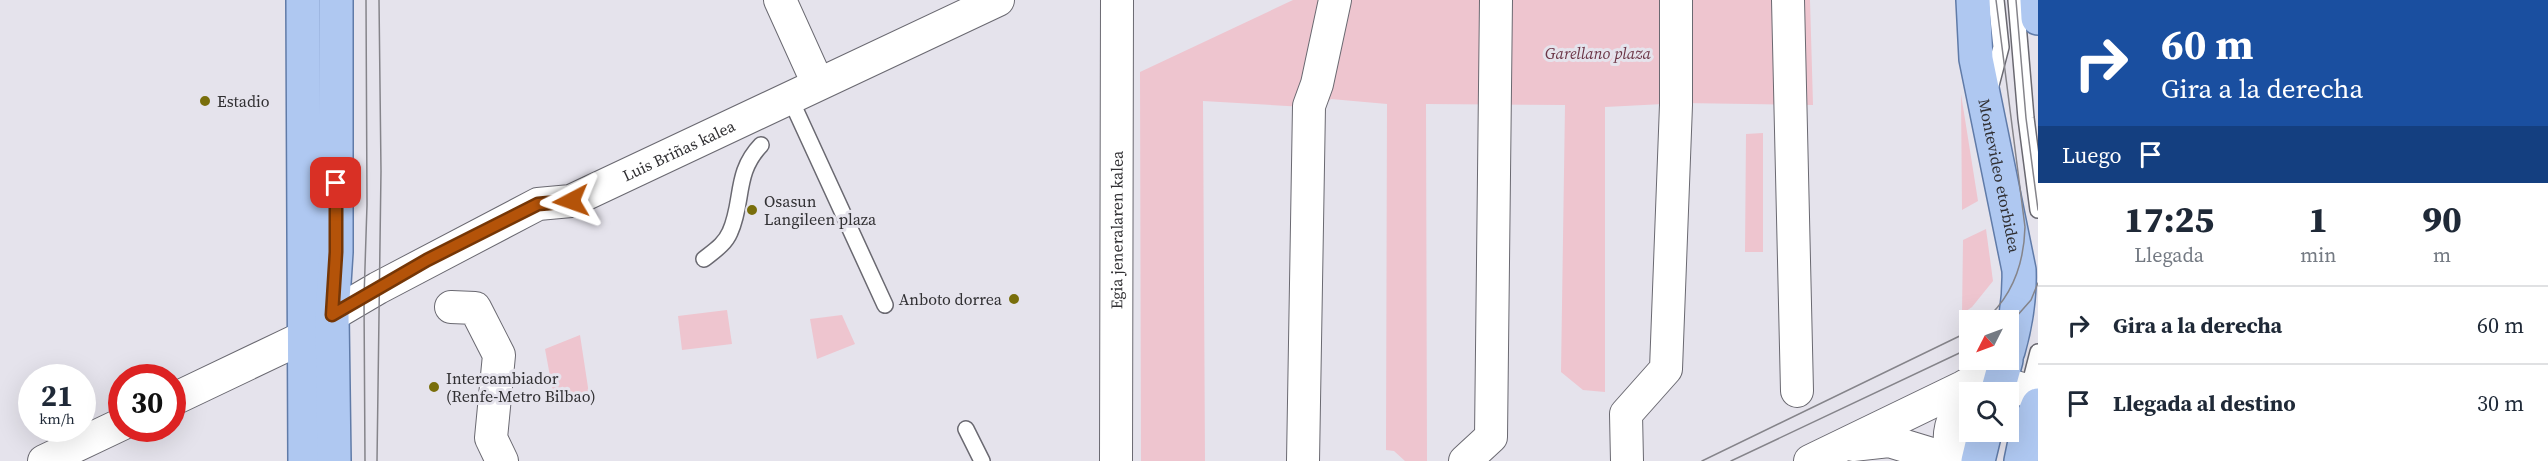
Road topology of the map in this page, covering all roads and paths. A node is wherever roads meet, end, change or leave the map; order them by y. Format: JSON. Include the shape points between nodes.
{"nodes":[{"id":1,"x":303,"y":0,"type":"edge"},
{"id":2,"x":336,"y":0,"type":"edge"},
{"id":3,"x":780,"y":0,"type":"edge"},
{"id":4,"x":998,"y":0,"type":"edge"},
{"id":5,"x":1117,"y":0,"type":"edge"},
{"id":6,"x":1335,"y":0,"type":"edge"},
{"id":7,"x":1496,"y":0,"type":"edge"},
{"id":8,"x":1676,"y":0,"type":"edge"},
{"id":9,"x":1788,"y":0,"type":"edge"},
{"id":10,"x":1973,"y":0,"type":"edge"},
{"id":11,"x":1996,"y":0,"type":"edge"},
{"id":12,"x":2016,"y":0,"type":"edge"},
{"id":13,"x":2037,"y":0,"type":"edge"},
{"id":14,"x":2038,"y":18,"type":"edge"},
{"id":15,"x":818,"y":84,"type":"junction"},
{"id":16,"x":790,"y":98,"type":"junction"},
{"id":17,"x":1987,"y":102,"type":"junction"},
{"id":18,"x":761,"y":145,"type":"dead end"},
{"id":19,"x":2038,"y":210,"type":"edge"},
{"id":20,"x":704,"y":259,"type":"dead end"},
{"id":21,"x":885,"y":305,"type":"dead end"},
{"id":22,"x":451,"y":307,"type":"dead end"},
{"id":23,"x":332,"y":315,"type":"junction"},
{"id":24,"x":302,"y":338,"type":"junction"},
{"id":25,"x":2038,"y":352,"type":"edge"},
{"id":26,"x":2005,"y":382,"type":"edge"},
{"id":27,"x":2013,"y":382,"type":"edge"},
{"id":28,"x":1797,"y":391,"type":"dead end"},
{"id":29,"x":186,"y":393,"type":"edge"},
{"id":30,"x":1959,"y":408,"type":"edge"},
{"id":31,"x":1959,"y":409,"type":"edge"},
{"id":32,"x":966,"y":429,"type":"dead end"},
{"id":33,"x":108,"y":431,"type":"edge"},
{"id":34,"x":1983,"y":442,"type":"edge"},
{"id":35,"x":1840,"y":446,"type":"junction"},
{"id":36,"x":44,"y":461,"type":"edge"},
{"id":37,"x":304,"y":461,"type":"edge"},
{"id":38,"x":334,"y":461,"type":"edge"},
{"id":39,"x":502,"y":461,"type":"edge"},
{"id":40,"x":982,"y":461,"type":"edge"},
{"id":41,"x":1116,"y":461,"type":"edge"},
{"id":42,"x":1303,"y":461,"type":"edge"},
{"id":43,"x":1465,"y":461,"type":"edge"},
{"id":44,"x":1627,"y":461,"type":"edge"},
{"id":45,"x":1810,"y":461,"type":"edge"},
{"id":46,"x":1943,"y":461,"type":"edge"},
{"id":47,"x":1954,"y":461,"type":"edge"},
{"id":48,"x":1978,"y":461,"type":"edge"}],
"edges":[{"from":1,"to":24,"type":"main road"},
{"from":2,"to":23,"type":"main road","via":[[336,252]]},
{"from":3,"to":15,"type":"street"},
{"from":4,"to":15,"type":"street","name":"Luis Briñas kalea"},
{"from":5,"to":41,"type":"street","name":"Egia jeneralaren kalea"},
{"from":6,"to":42,"type":"street","via":[[1309,106]]},
{"from":7,"to":43,"type":"street","via":[[1491,437]]},
{"from":8,"to":44,"type":"street","via":[[1666,369],[1626,414]]},
{"from":9,"to":28,"type":"street"},
{"from":10,"to":17,"type":"main road","name":"Montevideo etorbidea","via":[[1976,59]]},
{"from":11,"to":17,"type":"lane","via":[[2001,47]]},
{"from":12,"to":19,"type":"lane"},
{"from":13,"to":14,"type":"main road"},
{"from":15,"to":16,"type":"street","name":"Luis Briñas kalea"},
{"from":16,"to":21,"type":"lane"},
{"from":16,"to":23,"type":"street","name":"Luis Briñas kalea","via":[[571,201],[538,204],[427,260]]},
{"from":17,"to":26,"type":"main road","name":"Montevideo etorbidea","via":[[2019,270],[2018,318]]},
{"from":18,"to":20,"type":"lane","via":[[746,164],[730,232],[720,247]]},
{"from":22,"to":39,"type":"street","via":[[476,308],[499,355],[491,438]]},
{"from":23,"to":24,"type":"street","name":"Luis Briñas kalea"},
{"from":23,"to":38,"type":"main road"},
{"from":24,"to":29,"type":"street","name":"Luis Briñas kalea"},
{"from":24,"to":37,"type":"main road"},
{"from":25,"to":27,"type":"lane"},
{"from":30,"to":35,"type":"street"},
{"from":31,"to":47,"type":"street","via":[[1950,426],[1949,448]]},
{"from":32,"to":40,"type":"lane"},
{"from":33,"to":36,"type":"street"},
{"from":34,"to":48,"type":"main road"},
{"from":35,"to":45,"type":"street"},
{"from":35,"to":46,"type":"street","via":[[1889,441]]}]}
